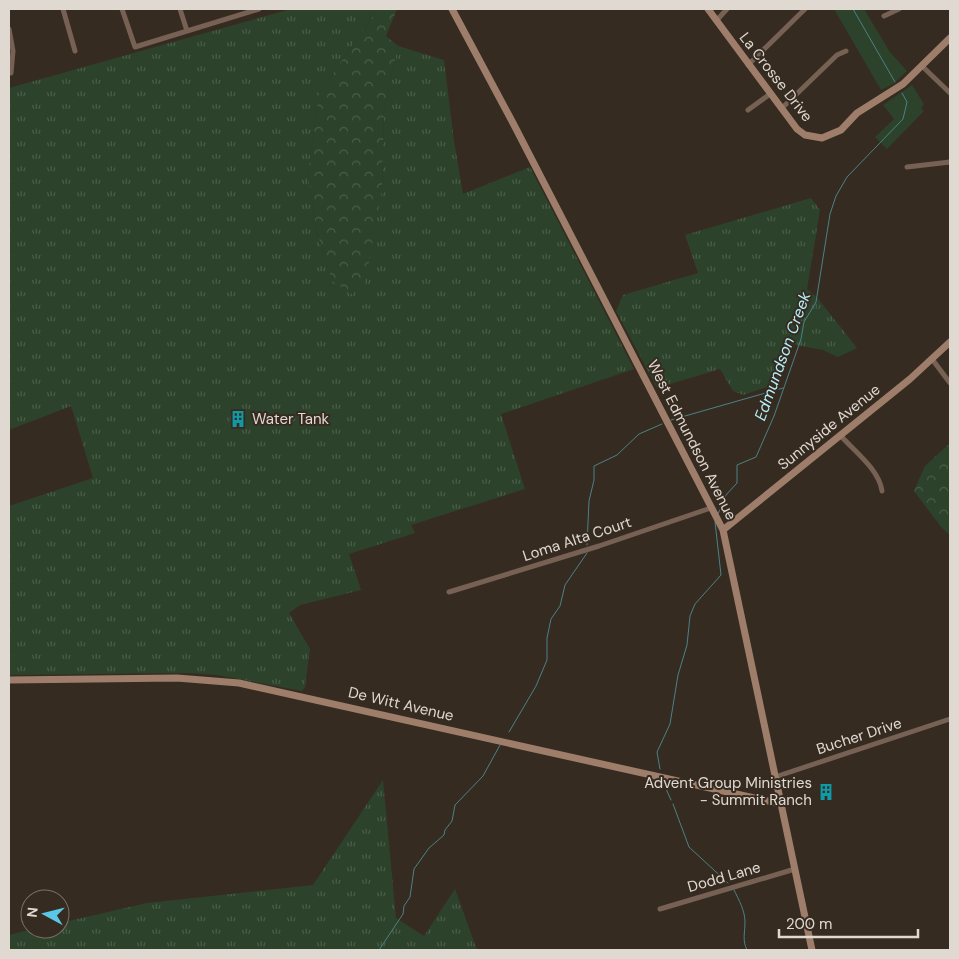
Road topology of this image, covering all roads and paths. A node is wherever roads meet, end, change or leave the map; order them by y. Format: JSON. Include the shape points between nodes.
{"nodes":[{"id":1,"x":62,"y":9,"type":"edge"},
{"id":2,"x":122,"y":9,"type":"edge"},
{"id":3,"x":180,"y":9,"type":"edge"},
{"id":4,"x":259,"y":9,"type":"edge"},
{"id":5,"x":452,"y":9,"type":"edge"},
{"id":6,"x":708,"y":9,"type":"edge"},
{"id":7,"x":727,"y":9,"type":"edge"},
{"id":8,"x":805,"y":9,"type":"edge"},
{"id":9,"x":899,"y":9,"type":"edge"},
{"id":10,"x":239,"y":12,"type":"edge"},
{"id":11,"x":884,"y":16,"type":"dead end"},
{"id":12,"x":716,"y":21,"type":"junction"},
{"id":13,"x":9,"y":29,"type":"edge"},
{"id":14,"x":187,"y":31,"type":"junction"},
{"id":15,"x":950,"y":38,"type":"edge"},
{"id":16,"x":846,"y":50,"type":"dead end"},
{"id":17,"x":75,"y":51,"type":"dead end"},
{"id":18,"x":748,"y":65,"type":"junction"},
{"id":19,"x":922,"y":66,"type":"junction"},
{"id":20,"x":11,"y":73,"type":"dead end"},
{"id":21,"x":950,"y":93,"type":"edge"},
{"id":22,"x":770,"y":94,"type":"junction"},
{"id":23,"x":781,"y":109,"type":"junction"},
{"id":24,"x":748,"y":110,"type":"dead end"},
{"id":25,"x":950,"y":162,"type":"edge"},
{"id":26,"x":907,"y":167,"type":"dead end"},
{"id":27,"x":950,"y":342,"type":"edge"},
{"id":28,"x":932,"y":359,"type":"junction"},
{"id":29,"x":950,"y":383,"type":"edge"},
{"id":30,"x":840,"y":435,"type":"junction"},
{"id":31,"x":882,"y":491,"type":"dead end"},
{"id":32,"x":711,"y":508,"type":"junction"},
{"id":33,"x":723,"y":530,"type":"junction"},
{"id":34,"x":449,"y":592,"type":"dead end"},
{"id":35,"x":9,"y":680,"type":"edge"},
{"id":36,"x":950,"y":719,"type":"edge"},
{"id":37,"x":775,"y":776,"type":"junction"},
{"id":38,"x":781,"y":804,"type":"junction"},
{"id":39,"x":795,"y":869,"type":"junction"},
{"id":40,"x":660,"y":908,"type":"dead end"},
{"id":41,"x":812,"y":950,"type":"edge"}],
"edges":[{"from":1,"to":17,"type":"street"},
{"from":2,"to":14,"type":"street","via":[[135,47]]},
{"from":3,"to":14,"type":"street"},
{"from":4,"to":10,"type":"street"},
{"from":5,"to":32,"type":"street","name":"West Edmundson Avenue"},
{"from":6,"to":12,"type":"street","name":"La Crosse Drive"},
{"from":7,"to":12,"type":"street"},
{"from":8,"to":18,"type":"street"},
{"from":9,"to":11,"type":"street"},
{"from":10,"to":14,"type":"street"},
{"from":12,"to":18,"type":"street","name":"La Crosse Drive"},
{"from":13,"to":20,"type":"street","via":[[13,50]]},
{"from":15,"to":19,"type":"street","name":"La Crosse Drive"},
{"from":16,"to":23,"type":"street"},
{"from":18,"to":22,"type":"street","name":"La Crosse Drive"},
{"from":19,"to":21,"type":"street"},
{"from":19,"to":23,"type":"street","name":"La Crosse Drive","via":[[896,89],[869,105],[830,136],[805,135]]},
{"from":22,"to":23,"type":"street","name":"La Crosse Drive"},
{"from":22,"to":24,"type":"street"},
{"from":25,"to":26,"type":"street"},
{"from":27,"to":28,"type":"street","name":"Sunnyside Avenue"},
{"from":28,"to":29,"type":"street"},
{"from":28,"to":30,"type":"street","name":"Sunnyside Avenue"},
{"from":30,"to":31,"type":"street","via":[[881,481]]},
{"from":30,"to":33,"type":"street","name":"Sunnyside Avenue"},
{"from":32,"to":33,"type":"street","name":"West Edmundson Avenue"},
{"from":32,"to":34,"type":"street","name":"Loma Alta Court"},
{"from":33,"to":37,"type":"street","name":"West Edmundson Avenue"},
{"from":35,"to":38,"type":"street","name":"De Witt Avenue","via":[[177,678],[239,683]]},
{"from":36,"to":37,"type":"street","name":"Bucher Drive"},
{"from":37,"to":38,"type":"street","name":"West Edmundson Avenue"},
{"from":38,"to":39,"type":"street","name":"West Edmundson Avenue"},
{"from":39,"to":40,"type":"street","name":"Dodd Lane"},
{"from":39,"to":41,"type":"street","name":"West Edmundson Avenue"}]}
